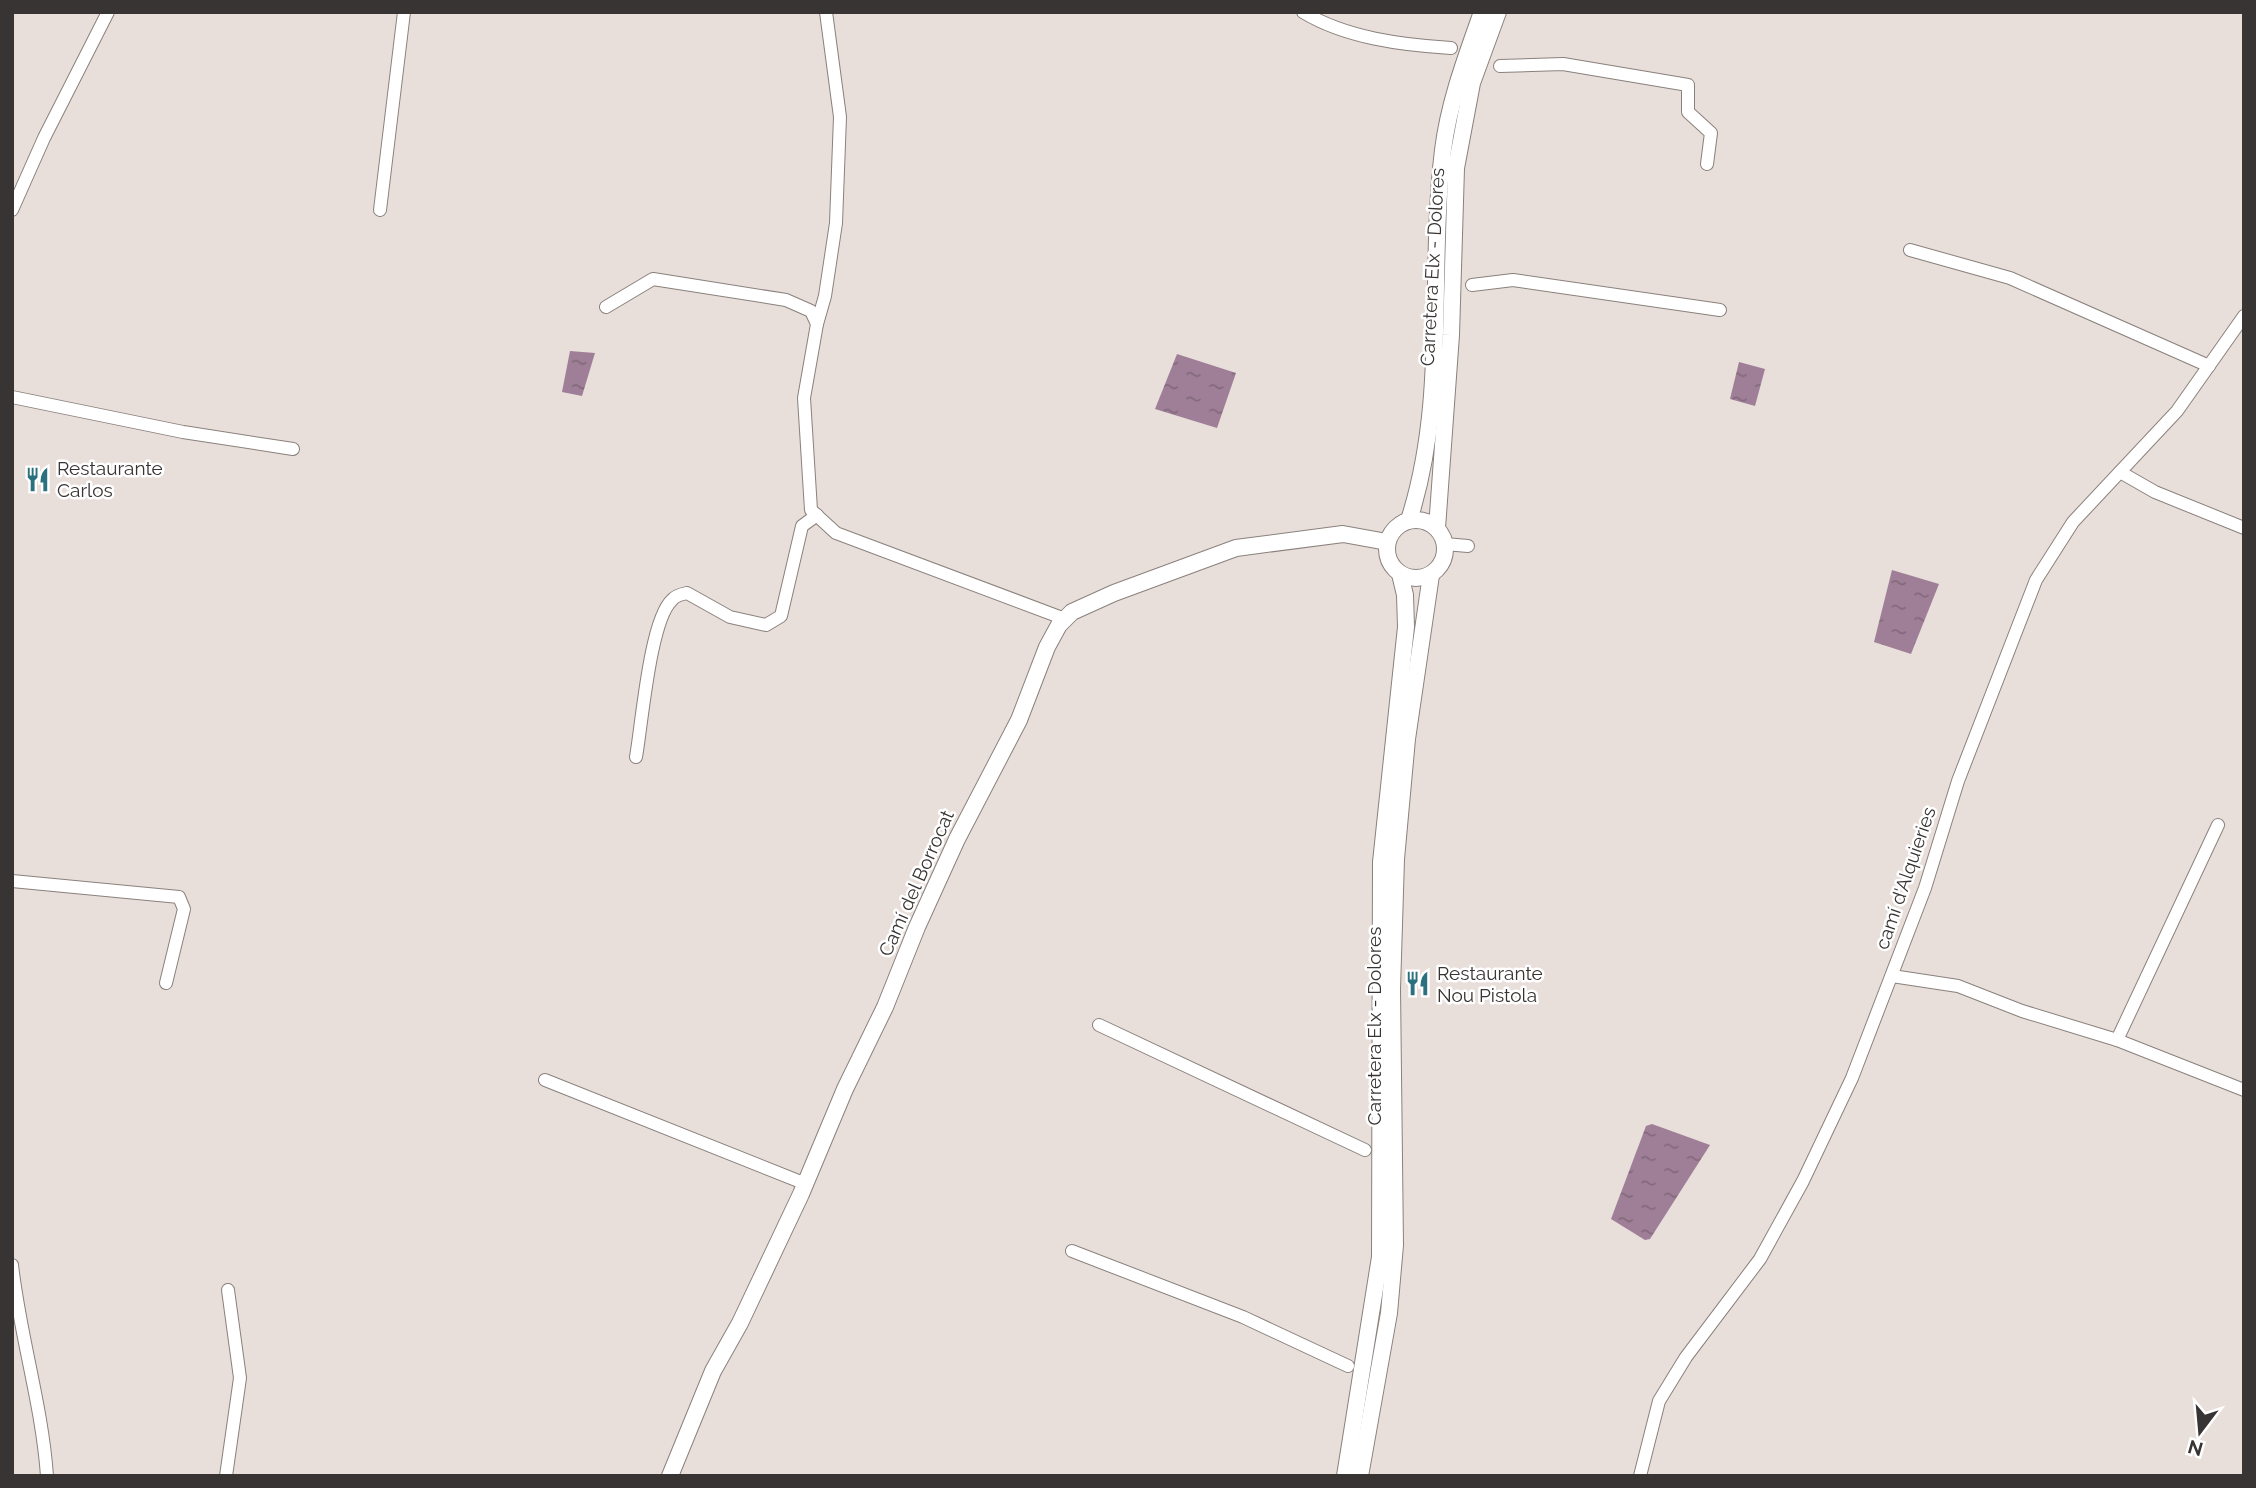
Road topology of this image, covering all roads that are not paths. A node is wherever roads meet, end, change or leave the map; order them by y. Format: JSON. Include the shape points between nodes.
{"nodes":[{"id":1,"x":108,"y":12,"type":"edge"},
{"id":2,"x":404,"y":12,"type":"edge"},
{"id":3,"x":826,"y":12,"type":"edge"},
{"id":4,"x":1303,"y":12,"type":"edge"},
{"id":5,"x":1482,"y":12,"type":"edge"},
{"id":6,"x":1498,"y":12,"type":"edge"},
{"id":7,"x":1451,"y":48,"type":"dead end"},
{"id":8,"x":1500,"y":66,"type":"dead end"},
{"id":9,"x":1707,"y":164,"type":"dead end"},
{"id":10,"x":12,"y":210,"type":"edge"},
{"id":11,"x":380,"y":210,"type":"dead end"},
{"id":12,"x":1910,"y":250,"type":"dead end"},
{"id":13,"x":1472,"y":285,"type":"dead end"},
{"id":14,"x":606,"y":307,"type":"dead end"},
{"id":15,"x":1720,"y":310,"type":"dead end"},
{"id":16,"x":2244,"y":316,"type":"edge"},
{"id":17,"x":817,"y":324,"type":"junction"},
{"id":18,"x":2209,"y":366,"type":"junction"},
{"id":19,"x":12,"y":397,"type":"edge"},
{"id":20,"x":293,"y":449,"type":"dead end"},
{"id":21,"x":2120,"y":472,"type":"junction"},
{"id":22,"x":817,"y":515,"type":"junction"},
{"id":23,"x":1409,"y":520,"type":"junction"},
{"id":24,"x":1437,"y":528,"type":"junction"},
{"id":25,"x":2244,"y":528,"type":"edge"},
{"id":26,"x":1387,"y":542,"type":"junction"},
{"id":27,"x":1445,"y":544,"type":"junction"},
{"id":28,"x":1468,"y":546,"type":"dead end"},
{"id":29,"x":1400,"y":574,"type":"junction"},
{"id":30,"x":1431,"y":575,"type":"junction"},
{"id":31,"x":1065,"y":618,"type":"junction"},
{"id":32,"x":636,"y":757,"type":"dead end"},
{"id":33,"x":2218,"y":825,"type":"dead end"},
{"id":34,"x":12,"y":881,"type":"edge"},
{"id":35,"x":1892,"y":975,"type":"junction"},
{"id":36,"x":166,"y":983,"type":"dead end"},
{"id":37,"x":1099,"y":1025,"type":"dead end"},
{"id":38,"x":2117,"y":1040,"type":"junction"},
{"id":39,"x":545,"y":1080,"type":"dead end"},
{"id":40,"x":2244,"y":1090,"type":"edge"},
{"id":41,"x":1365,"y":1150,"type":"dead end"},
{"id":42,"x":806,"y":1184,"type":"junction"},
{"id":43,"x":1072,"y":1251,"type":"dead end"},
{"id":44,"x":12,"y":1265,"type":"edge"},
{"id":45,"x":228,"y":1290,"type":"dead end"},
{"id":46,"x":1348,"y":1366,"type":"dead end"},
{"id":47,"x":47,"y":1476,"type":"edge"},
{"id":48,"x":226,"y":1476,"type":"edge"},
{"id":49,"x":670,"y":1476,"type":"edge"},
{"id":50,"x":1345,"y":1476,"type":"edge"},
{"id":51,"x":1360,"y":1476,"type":"edge"},
{"id":52,"x":1640,"y":1476,"type":"edge"}],
"edges":[{"from":1,"to":10,"type":"street"},
{"from":2,"to":11,"type":"street"},
{"from":3,"to":17,"type":"street","via":[[840,117],[836,223]]},
{"from":4,"to":7,"type":"street","via":[[1320,22],[1403,45]]},
{"from":5,"to":23,"type":"main road","name":"Carretera Elx - Dolores","via":[[1456,84],[1443,151],[1430,424],[1424,471]]},
{"from":6,"to":24,"type":"main road","name":"Carretera Elx - Dolores","via":[[1472,83],[1458,156]]},
{"from":8,"to":9,"type":"street","via":[[1563,64],[1688,85],[1688,112],[1711,133]]},
{"from":12,"to":18,"type":"street","via":[[2010,278]]},
{"from":13,"to":15,"type":"street","via":[[1513,280]]},
{"from":14,"to":17,"type":"street","via":[[653,279],[786,300],[811,311]]},
{"from":16,"to":18,"type":"street","name":"camí d'Alquieries"},
{"from":17,"to":22,"type":"street","via":[[804,398],[811,510]]},
{"from":18,"to":21,"type":"street","name":"camí d'Alquieries","via":[[2177,411]]},
{"from":19,"to":20,"type":"street"},
{"from":21,"to":25,"type":"street","via":[[2155,492]]},
{"from":21,"to":35,"type":"street","name":"camí d'Alquieries","via":[[2073,522],[2036,580],[1958,781]]},
{"from":22,"to":31,"type":"street","via":[[836,533]]},
{"from":22,"to":32,"type":"street","via":[[802,526],[781,616],[766,625],[730,617],[687,593],[673,599],[655,637]]},
{"from":23,"to":24,"type":"main road","via":[[1423,520]]},
{"from":23,"to":26,"type":"main road","via":[[1396,526]]},
{"from":24,"to":27,"type":"main road"},
{"from":26,"to":29,"type":"main road","via":[[1387,558]]},
{"from":26,"to":31,"type":"main road","name":"Camí del Borrocat","via":[[1343,534],[1236,548],[1114,593]]},
{"from":27,"to":28,"type":"street"},
{"from":27,"to":30,"type":"main road","via":[[1443,560]]},
{"from":29,"to":30,"type":"main road","via":[[1417,579]]},
{"from":29,"to":50,"type":"main road","name":"Carretera Elx - Dolores","via":[[1406,627],[1381,862],[1380,1257]]},
{"from":30,"to":51,"type":"main road","name":"Carretera Elx - Dolores","via":[[1407,739],[1396,859],[1392,989],[1395,1245],[1389,1313]]},
{"from":31,"to":42,"type":"main road","name":"Camí del Borrocat","via":[[951,852]]},
{"from":33,"to":38,"type":"street"},
{"from":34,"to":36,"type":"street","via":[[179,897],[184,909]]},
{"from":35,"to":38,"type":"street","via":[[1958,986]]},
{"from":35,"to":52,"type":"street","name":"camí d'Alquieries","via":[[1852,1078],[1804,1181],[1760,1259],[1686,1357],[1659,1401]]},
{"from":37,"to":41,"type":"street"},
{"from":38,"to":40,"type":"street"},
{"from":39,"to":42,"type":"street"},
{"from":42,"to":49,"type":"main road","name":"Camí del Borrocat","via":[[713,1371]]},
{"from":43,"to":46,"type":"street","via":[[1243,1317]]},
{"from":44,"to":47,"type":"street","via":[[18,1318],[45,1440]]},
{"from":45,"to":48,"type":"street","via":[[240,1378]]}]}
